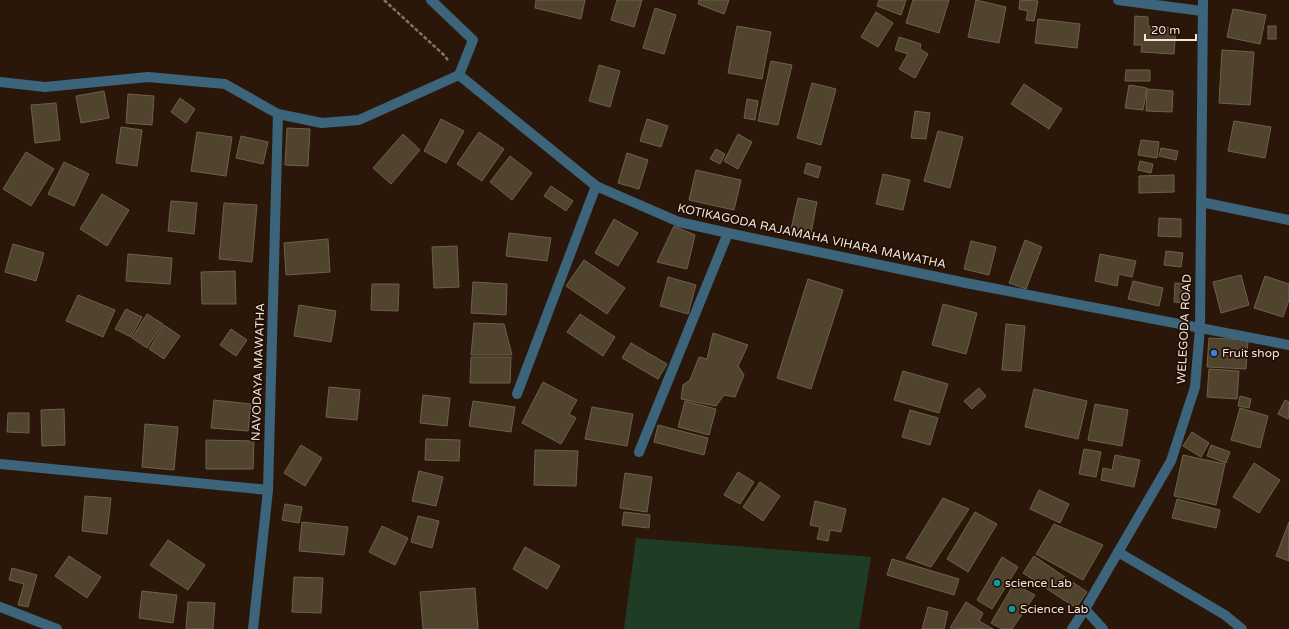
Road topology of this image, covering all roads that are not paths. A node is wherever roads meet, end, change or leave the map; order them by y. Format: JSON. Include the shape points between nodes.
{"nodes":[{"id":1,"x":431,"y":0,"type":"edge"},
{"id":2,"x":1118,"y":0,"type":"edge"},
{"id":3,"x":1203,"y":0,"type":"edge"},
{"id":4,"x":1202,"y":11,"type":"junction"},
{"id":5,"x":459,"y":75,"type":"junction"},
{"id":6,"x":0,"y":82,"type":"edge"},
{"id":7,"x":278,"y":114,"type":"junction"},
{"id":8,"x":596,"y":186,"type":"junction"},
{"id":9,"x":1201,"y":202,"type":"junction"},
{"id":10,"x":1289,"y":220,"type":"edge"},
{"id":11,"x":728,"y":233,"type":"junction"},
{"id":12,"x":1200,"y":328,"type":"junction"},
{"id":13,"x":1289,"y":345,"type":"edge"},
{"id":14,"x":517,"y":394,"type":"dead end"},
{"id":15,"x":640,"y":452,"type":"dead end"},
{"id":16,"x":0,"y":464,"type":"edge"},
{"id":17,"x":268,"y":490,"type":"junction"},
{"id":18,"x":1118,"y":552,"type":"junction"},
{"id":19,"x":0,"y":607,"type":"edge"},
{"id":20,"x":1085,"y":609,"type":"junction"},
{"id":21,"x":58,"y":629,"type":"edge"},
{"id":22,"x":253,"y":629,"type":"edge"},
{"id":23,"x":1072,"y":629,"type":"edge"},
{"id":24,"x":1103,"y":629,"type":"edge"},
{"id":25,"x":1242,"y":629,"type":"edge"}],
"edges":[{"from":1,"to":5,"type":"street","via":[[473,40]]},
{"from":2,"to":4,"type":"street"},
{"from":3,"to":4,"type":"street","name":"WELEGODA ROAD"},
{"from":4,"to":9,"type":"street","name":"WELEGODA ROAD"},
{"from":5,"to":7,"type":"street","via":[[359,120],[322,123]]},
{"from":5,"to":8,"type":"street","name":"KOTIKAGODA RAJAMAHA VIHARA MAWATHA"},
{"from":6,"to":7,"type":"street","via":[[45,87],[148,77],[225,84]]},
{"from":7,"to":17,"type":"street","name":"NAVODAYA MAWATHA"},
{"from":8,"to":11,"type":"street","name":"KOTIKAGODA RAJAMAHA VIHARA MAWATHA","via":[[679,222]]},
{"from":8,"to":14,"type":"street"},
{"from":9,"to":10,"type":"street"},
{"from":9,"to":12,"type":"street","name":"WELEGODA ROAD"},
{"from":11,"to":12,"type":"street","name":"KOTIKAGODA RAJAMAHA VIHARA MAWATHA"},
{"from":11,"to":15,"type":"street"},
{"from":12,"to":13,"type":"street","name":"KOTIKAGODA RAJAMAHA VIHARA MAWATHA"},
{"from":12,"to":18,"type":"street","name":"WELEGODA ROAD","via":[[1195,387],[1171,461]]},
{"from":16,"to":17,"type":"street"},
{"from":17,"to":22,"type":"street","name":"NAVODAYA MAWATHA"},
{"from":18,"to":20,"type":"street","name":"WELEGODA ROAD"},
{"from":18,"to":25,"type":"street","via":[[1225,615]]},
{"from":19,"to":21,"type":"street"},
{"from":20,"to":23,"type":"street","name":"WELEGODA ROAD"},
{"from":20,"to":24,"type":"street"}]}
